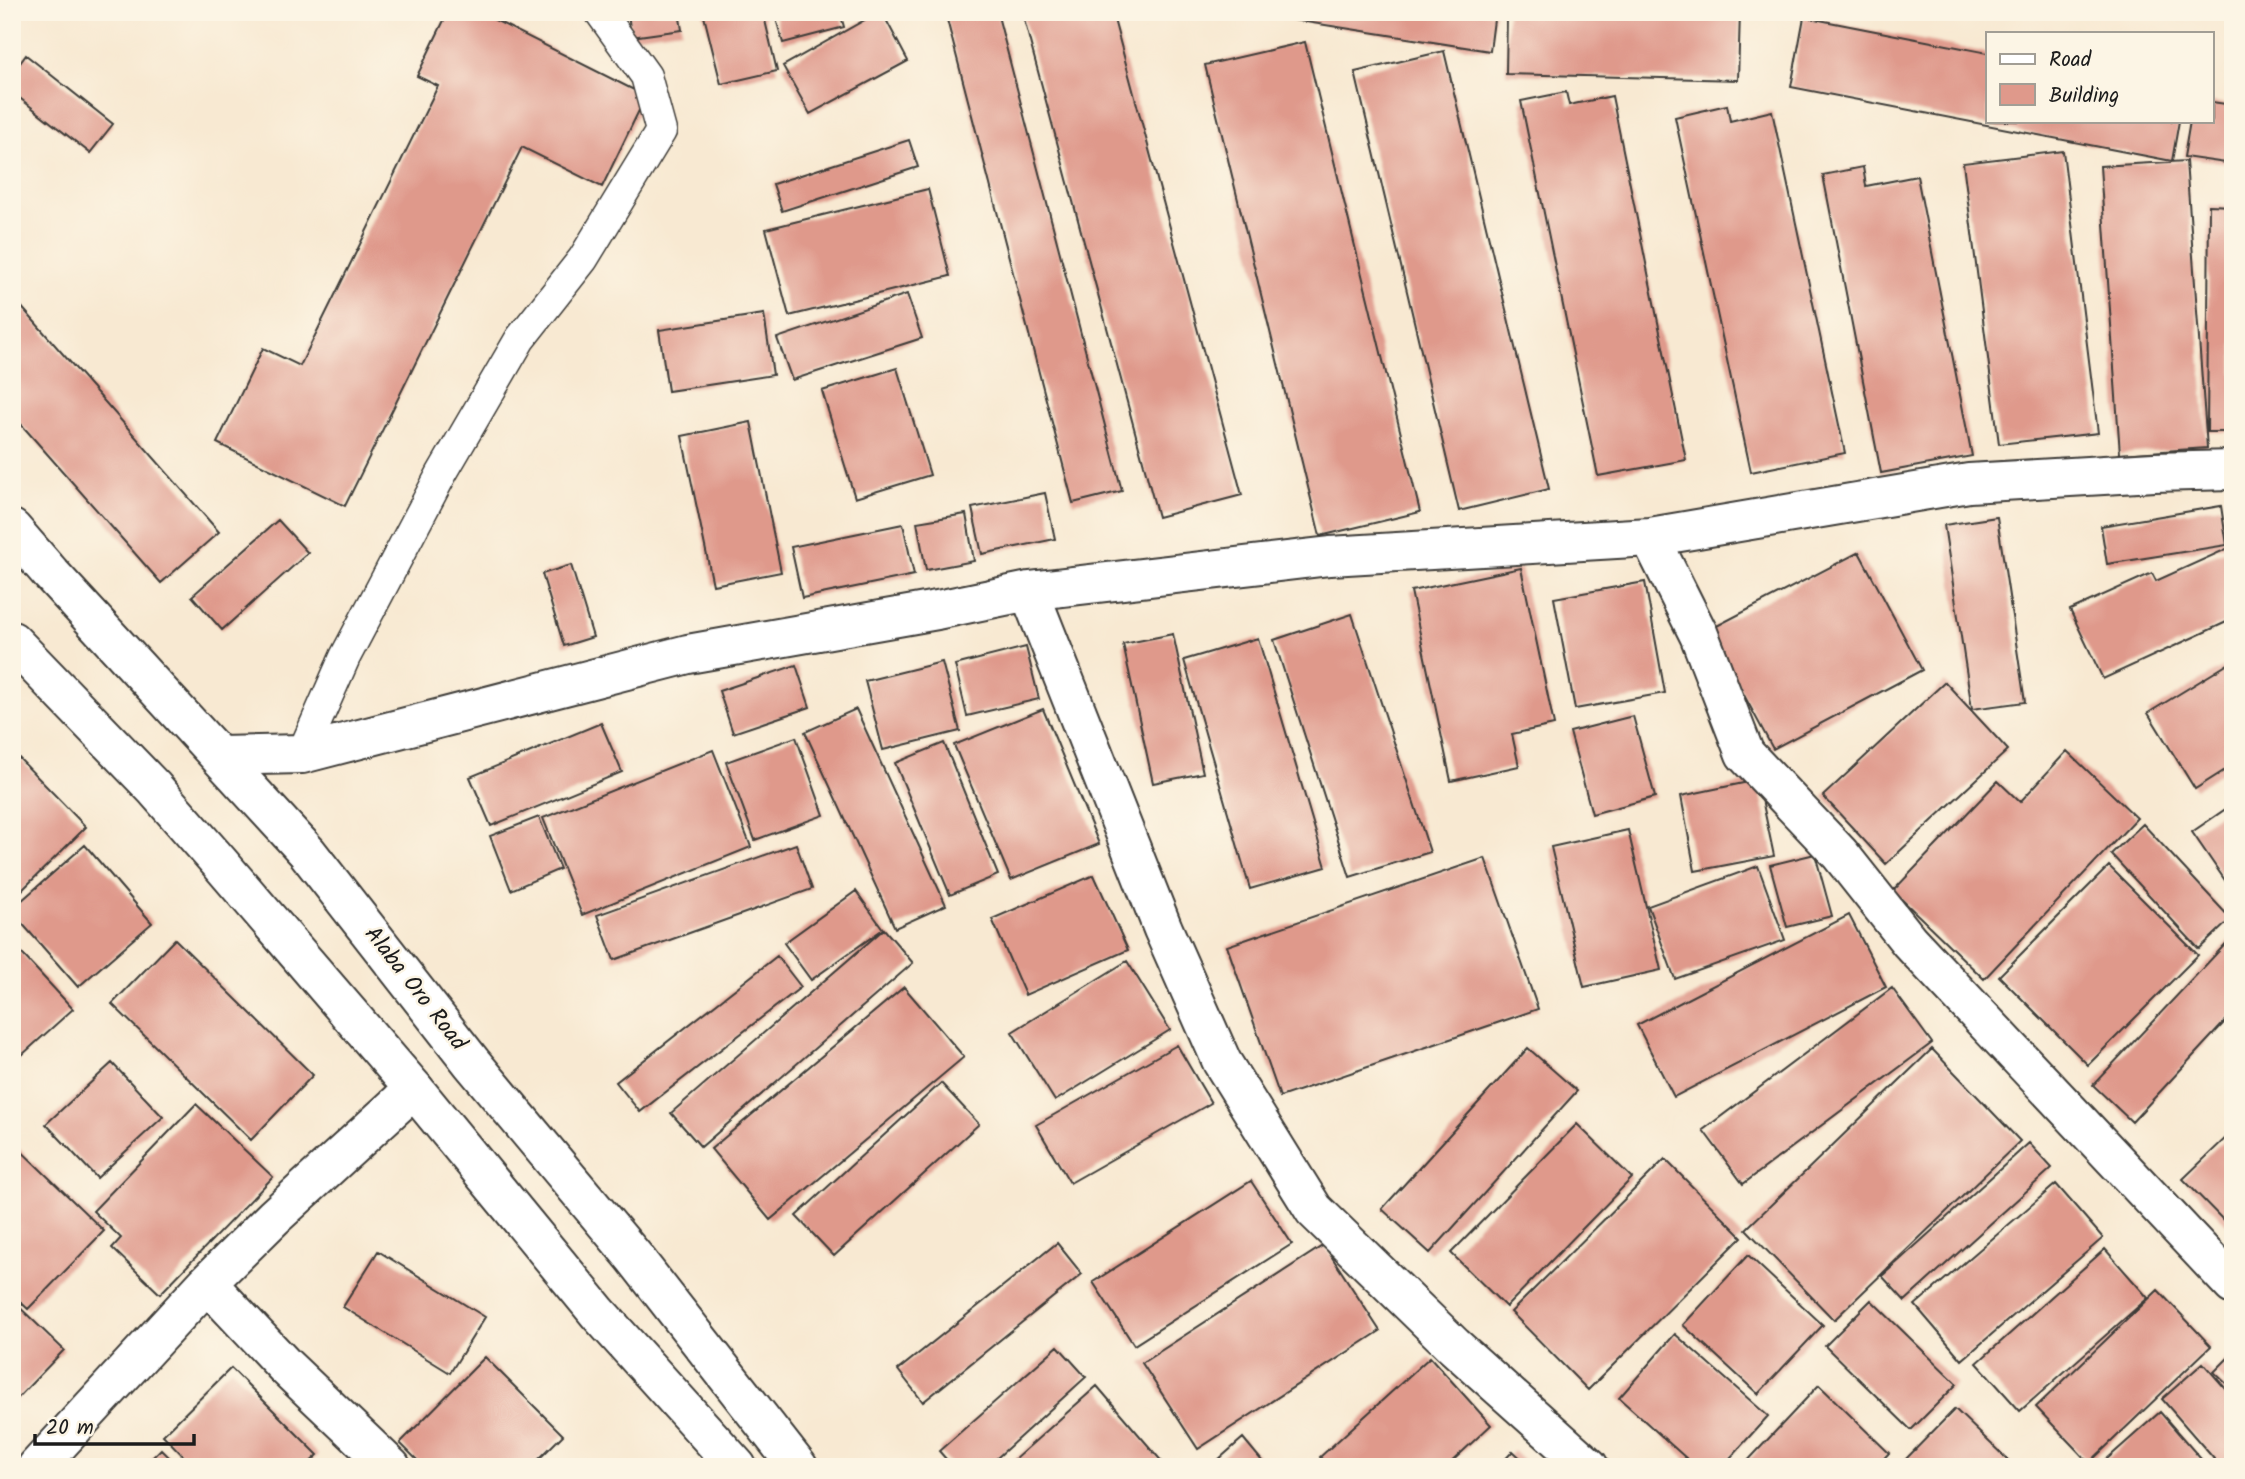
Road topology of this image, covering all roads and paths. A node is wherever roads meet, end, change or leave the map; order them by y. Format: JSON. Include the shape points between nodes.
{"nodes":[{"id":1,"x":600,"y":12,"type":"edge"},
{"id":2,"x":2233,"y":470,"type":"edge"},
{"id":3,"x":12,"y":529,"type":"edge"},
{"id":4,"x":1650,"y":537,"type":"junction"},
{"id":5,"x":1029,"y":591,"type":"junction"},
{"id":6,"x":14,"y":646,"type":"edge"},
{"id":7,"x":302,"y":754,"type":"junction"},
{"id":8,"x":220,"y":756,"type":"junction"},
{"id":9,"x":414,"y":1089,"type":"junction"},
{"id":10,"x":207,"y":1283,"type":"junction"},
{"id":11,"x":2233,"y":1286,"type":"edge"},
{"id":12,"x":37,"y":1467,"type":"edge"},
{"id":13,"x":391,"y":1467,"type":"edge"},
{"id":14,"x":737,"y":1467,"type":"edge"},
{"id":15,"x":798,"y":1467,"type":"edge"},
{"id":16,"x":1589,"y":1467,"type":"edge"}],
"edges":[{"from":1,"to":7,"type":"lane","via":[[646,76],[661,131],[583,259],[520,339],[442,472],[345,657]]},
{"from":2,"to":4,"type":"street","via":[[1969,483]]},
{"from":3,"to":8,"type":"street","name":"Alaba Oro Road"},
{"from":4,"to":5,"type":"street","via":[[1330,556]]},
{"from":4,"to":11,"type":"street","via":[[1699,635],[1745,754],[1840,854],[1909,941]]},
{"from":5,"to":7,"type":"street","via":[[688,654]]},
{"from":5,"to":16,"type":"street","via":[[1163,929],[1222,1062],[1314,1210],[1454,1346]]},
{"from":6,"to":9,"type":"street","via":[[154,788]]},
{"from":7,"to":8,"type":"street"},
{"from":8,"to":15,"type":"street","name":"Alaba Oro Road","via":[[307,852]]},
{"from":9,"to":10,"type":"street"},
{"from":9,"to":14,"type":"street","via":[[598,1313]]},
{"from":10,"to":12,"type":"street"},
{"from":10,"to":13,"type":"street","via":[[285,1366]]}]}
